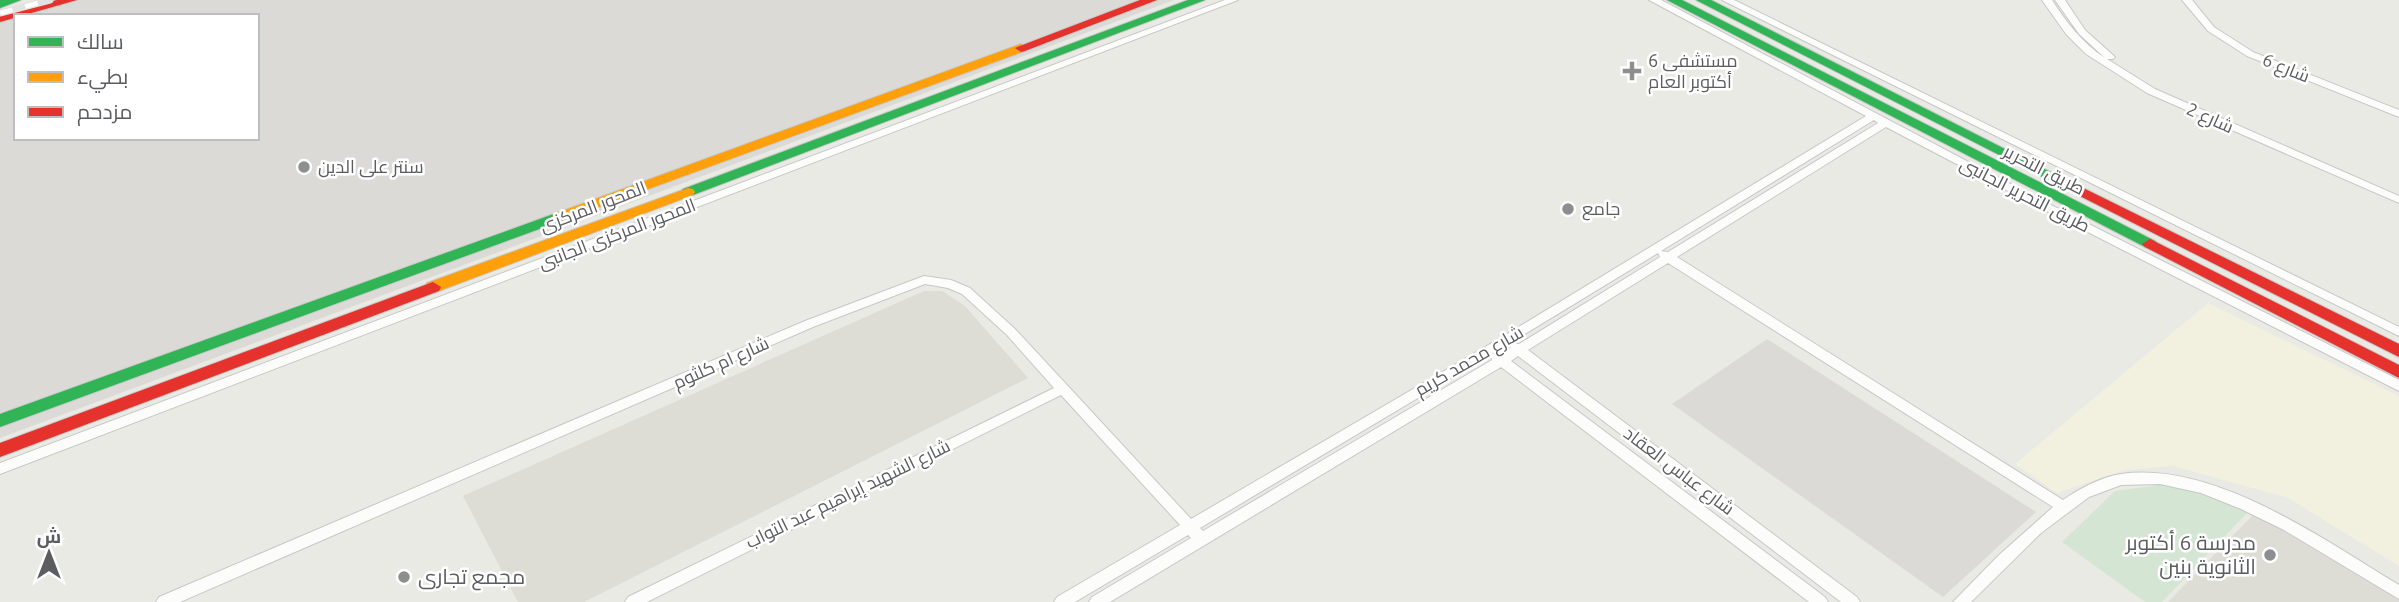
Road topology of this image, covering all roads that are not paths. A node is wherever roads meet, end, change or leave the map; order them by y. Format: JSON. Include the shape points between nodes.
{"nodes":[{"id":1,"x":15,"y":0,"type":"edge"},
{"id":2,"x":71,"y":0,"type":"edge"},
{"id":3,"x":1151,"y":0,"type":"edge"},
{"id":4,"x":1199,"y":0,"type":"edge"},
{"id":5,"x":1233,"y":0,"type":"edge"},
{"id":6,"x":1654,"y":0,"type":"edge"},
{"id":7,"x":1673,"y":0,"type":"edge"},
{"id":8,"x":1702,"y":0,"type":"edge"},
{"id":9,"x":1727,"y":0,"type":"edge"},
{"id":10,"x":2047,"y":0,"type":"edge"},
{"id":11,"x":2060,"y":0,"type":"edge"},
{"id":12,"x":2187,"y":0,"type":"edge"},
{"id":13,"x":0,"y":4,"type":"edge"},
{"id":14,"x":1121,"y":5,"type":"edge"},
{"id":15,"x":16,"y":14,"type":"edge"},
{"id":16,"x":1816,"y":86,"type":"junction"},
{"id":17,"x":2155,"y":89,"type":"junction"},
{"id":18,"x":1849,"y":93,"type":"junction"},
{"id":19,"x":2399,"y":114,"type":"edge"},
{"id":20,"x":1880,"y":120,"type":"junction"},
{"id":21,"x":778,"y":137,"type":"junction"},
{"id":22,"x":790,"y":154,"type":"junction"},
{"id":23,"x":715,"y":161,"type":"junction"},
{"id":24,"x":729,"y":177,"type":"junction"},
{"id":25,"x":1768,"y":188,"type":"junction"},
{"id":26,"x":2399,"y":191,"type":"edge"},
{"id":27,"x":2399,"y":200,"type":"edge"},
{"id":28,"x":1654,"y":249,"type":"junction"},
{"id":29,"x":1668,"y":258,"type":"junction"},
{"id":30,"x":2162,"y":266,"type":"junction"},
{"id":31,"x":2208,"y":275,"type":"junction"},
{"id":32,"x":2399,"y":332,"type":"edge"},
{"id":33,"x":1506,"y":340,"type":"junction"},
{"id":34,"x":1488,"y":350,"type":"junction"},
{"id":35,"x":1518,"y":350,"type":"junction"},
{"id":36,"x":2399,"y":351,"type":"edge"},
{"id":37,"x":1502,"y":360,"type":"junction"},
{"id":38,"x":2399,"y":372,"type":"edge"},
{"id":39,"x":2399,"y":386,"type":"edge"},
{"id":40,"x":1063,"y":389,"type":"junction"},
{"id":41,"x":0,"y":421,"type":"edge"},
{"id":42,"x":0,"y":450,"type":"edge"},
{"id":43,"x":0,"y":469,"type":"edge"},
{"id":44,"x":2065,"y":508,"type":"junction"},
{"id":45,"x":1189,"y":526,"type":"junction"},
{"id":46,"x":1201,"y":539,"type":"junction"},
{"id":47,"x":1782,"y":549,"type":"junction"},
{"id":48,"x":1768,"y":562,"type":"junction"},
{"id":49,"x":2399,"y":593,"type":"edge"},
{"id":50,"x":164,"y":602,"type":"edge"},
{"id":51,"x":633,"y":602,"type":"edge"},
{"id":52,"x":1062,"y":602,"type":"edge"},
{"id":53,"x":1097,"y":602,"type":"edge"},
{"id":54,"x":1820,"y":602,"type":"edge"},
{"id":55,"x":1852,"y":602,"type":"edge"},
{"id":56,"x":1961,"y":602,"type":"edge"}],
"edges":[{"from":1,"to":13,"type":"main road"},
{"from":2,"to":15,"type":"main road"},
{"from":3,"to":14,"type":"main road","name":"المحور المركزى"},
{"from":4,"to":22,"type":"main road","name":"المحور المركزى"},
{"from":5,"to":43,"type":"street","name":"المحور المركزى الجانبى"},
{"from":6,"to":16,"type":"street","name":"طريق التحرير الجانبى"},
{"from":7,"to":18,"type":"main road","name":"طريق التحرير"},
{"from":8,"to":36,"type":"main road","name":"طريق التحرير"},
{"from":9,"to":32,"type":"street"},
{"from":10,"to":17,"type":"street","name":"شارع 2","via":[[2089,52]]},
{"from":11,"to":17,"type":"street","name":"شارع 2","via":[[2101,51]]},
{"from":12,"to":19,"type":"street","name":"شارع 6","via":[[2211,29],[2250,54]]},
{"from":14,"to":21,"type":"main road","name":"المحور المركزى"},
{"from":16,"to":18,"type":"main road"},
{"from":16,"to":20,"type":"street","name":"طريق التحرير الجانبى"},
{"from":17,"to":26,"type":"street","name":"شارع 2"},
{"from":17,"to":27,"type":"street","name":"شارع 2"},
{"from":18,"to":31,"type":"main road","name":"طريق التحرير"},
{"from":20,"to":25,"type":"street","name":"شارع محمد كريم"},
{"from":20,"to":30,"type":"street","name":"طريق التحرير الجانبى"},
{"from":21,"to":22,"type":"main road","via":[[777,148]]},
{"from":21,"to":23,"type":"main road","name":"المحور المركزى"},
{"from":22,"to":24,"type":"main road","name":"المحور المركزى"},
{"from":23,"to":24,"type":"main road","via":[[730,166]]},
{"from":23,"to":41,"type":"main road","name":"المحور المركزى"},
{"from":24,"to":42,"type":"main road","name":"المحور المركزى"},
{"from":25,"to":28,"type":"street","name":"شارع محمد كريم"},
{"from":25,"to":29,"type":"street","name":"شارع محمد كريم"},
{"from":28,"to":29,"type":"street"},
{"from":28,"to":33,"type":"street","name":"شارع محمد كريم"},
{"from":29,"to":35,"type":"street","name":"شارع محمد كريم"},
{"from":29,"to":44,"type":"street"},
{"from":30,"to":31,"type":"main road"},
{"from":30,"to":39,"type":"street","name":"طريق التحرير الجانبى"},
{"from":31,"to":38,"type":"main road","name":"طريق التحرير"},
{"from":33,"to":34,"type":"street","name":"شارع محمد كريم"},
{"from":33,"to":35,"type":"street","name":"شارع عباس العقاد"},
{"from":34,"to":37,"type":"street","name":"شارع عباس العقاد"},
{"from":34,"to":45,"type":"street","name":"شارع محمد كريم"},
{"from":35,"to":37,"type":"street","name":"شارع محمد كريم"},
{"from":35,"to":47,"type":"street","name":"شارع عباس العقاد"},
{"from":37,"to":46,"type":"street","name":"شارع محمد كريم"},
{"from":37,"to":48,"type":"street","name":"شارع عباس العقاد"},
{"from":40,"to":45,"type":"street","name":"شارع ام كلثوم"},
{"from":40,"to":50,"type":"street","name":"شارع ام كلثوم","via":[[966,291],[943,282],[916,282]]},
{"from":40,"to":51,"type":"street","name":"شارع الشهيد إبراهيم عبد التواب"},
{"from":44,"to":49,"type":"street","via":[[2084,493],[2130,477],[2192,484],[2263,514]]},
{"from":44,"to":56,"type":"street"},
{"from":45,"to":46,"type":"street","name":"شارع ام كلثوم"},
{"from":45,"to":52,"type":"street","name":"شارع محمد كريم"},
{"from":46,"to":53,"type":"street","name":"شارع محمد كريم"},
{"from":47,"to":48,"type":"street"},
{"from":47,"to":55,"type":"street","name":"شارع عباس العقاد"},
{"from":48,"to":54,"type":"street","name":"شارع عباس العقاد"}]}
